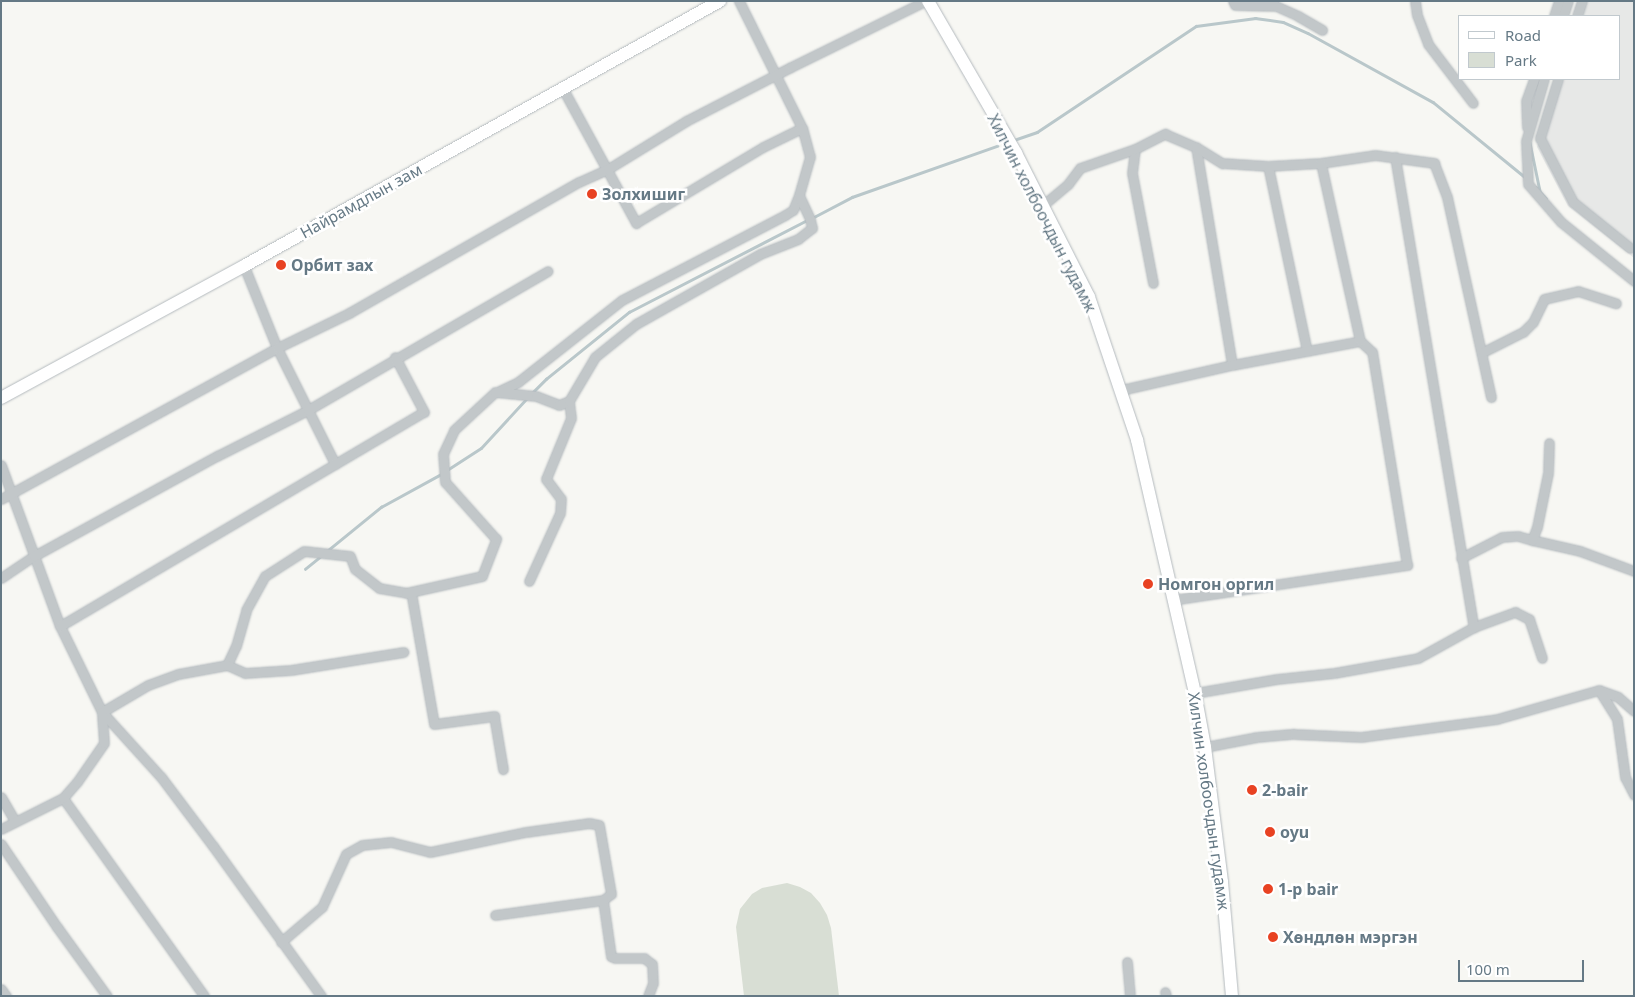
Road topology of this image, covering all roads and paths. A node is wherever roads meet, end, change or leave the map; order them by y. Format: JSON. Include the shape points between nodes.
{"nodes":[{"id":1,"x":720,"y":1,"type":"edge"},
{"id":2,"x":739,"y":1,"type":"edge"},
{"id":3,"x":926,"y":1,"type":"edge"},
{"id":4,"x":1233,"y":1,"type":"edge"},
{"id":5,"x":1415,"y":1,"type":"edge"},
{"id":6,"x":1559,"y":1,"type":"edge"},
{"id":7,"x":1568,"y":1,"type":"edge"},
{"id":8,"x":1582,"y":1,"type":"edge"},
{"id":9,"x":1554,"y":15,"type":"edge"},
{"id":10,"x":1563,"y":15,"type":"edge"},
{"id":11,"x":1577,"y":15,"type":"edge"},
{"id":12,"x":1322,"y":30,"type":"dead end"},
{"id":13,"x":776,"y":74,"type":"junction"},
{"id":14,"x":1534,"y":80,"type":"edge"},
{"id":15,"x":1544,"y":80,"type":"edge"},
{"id":16,"x":1558,"y":80,"type":"edge"},
{"id":17,"x":563,"y":89,"type":"junction"},
{"id":18,"x":1474,"y":103,"type":"dead end"},
{"id":19,"x":802,"y":128,"type":"junction"},
{"id":20,"x":1528,"y":132,"type":"junction"},
{"id":21,"x":1196,"y":147,"type":"junction"},
{"id":22,"x":1135,"y":148,"type":"junction"},
{"id":23,"x":1395,"y":157,"type":"junction"},
{"id":24,"x":1322,"y":163,"type":"junction"},
{"id":25,"x":1268,"y":166,"type":"junction"},
{"id":26,"x":608,"y":169,"type":"junction"},
{"id":27,"x":799,"y":195,"type":"junction"},
{"id":28,"x":1042,"y":206,"type":"junction"},
{"id":29,"x":1630,"y":248,"type":"dead end"},
{"id":30,"x":244,"y":266,"type":"junction"},
{"id":31,"x":548,"y":271,"type":"dead end"},
{"id":32,"x":1634,"y":281,"type":"edge"},
{"id":33,"x":1153,"y":283,"type":"dead end"},
{"id":34,"x":1616,"y":303,"type":"dead end"},
{"id":35,"x":1360,"y":341,"type":"junction"},
{"id":36,"x":277,"y":348,"type":"junction"},
{"id":37,"x":1307,"y":351,"type":"junction"},
{"id":38,"x":1483,"y":352,"type":"junction"},
{"id":39,"x":395,"y":357,"type":"junction"},
{"id":40,"x":1232,"y":365,"type":"junction"},
{"id":41,"x":1121,"y":390,"type":"junction"},
{"id":42,"x":495,"y":392,"type":"junction"},
{"id":43,"x":1492,"y":397,"type":"dead end"},
{"id":44,"x":1,"y":398,"type":"edge"},
{"id":45,"x":569,"y":401,"type":"junction"},
{"id":46,"x":308,"y":410,"type":"junction"},
{"id":47,"x":1549,"y":443,"type":"dead end"},
{"id":48,"x":335,"y":464,"type":"junction"},
{"id":49,"x":1,"y":466,"type":"edge"},
{"id":50,"x":11,"y":495,"type":"junction"},
{"id":51,"x":1,"y":499,"type":"edge"},
{"id":52,"x":1532,"y":540,"type":"junction"},
{"id":53,"x":34,"y":556,"type":"junction"},
{"id":54,"x":1461,"y":558,"type":"junction"},
{"id":55,"x":1634,"y":571,"type":"edge"},
{"id":56,"x":1,"y":578,"type":"edge"},
{"id":57,"x":529,"y":581,"type":"dead end"},
{"id":58,"x":410,"y":592,"type":"junction"},
{"id":59,"x":1173,"y":600,"type":"junction"},
{"id":60,"x":60,"y":626,"type":"junction"},
{"id":61,"x":1474,"y":627,"type":"junction"},
{"id":62,"x":404,"y":652,"type":"dead end"},
{"id":63,"x":1542,"y":658,"type":"dead end"},
{"id":64,"x":227,"y":665,"type":"junction"},
{"id":65,"x":1599,"y":690,"type":"junction"},
{"id":66,"x":1195,"y":693,"type":"junction"},
{"id":67,"x":1634,"y":711,"type":"edge"},
{"id":68,"x":102,"y":712,"type":"junction"},
{"id":69,"x":1205,"y":747,"type":"junction"},
{"id":70,"x":503,"y":769,"type":"dead end"},
{"id":71,"x":1634,"y":795,"type":"edge"},
{"id":72,"x":1,"y":797,"type":"edge"},
{"id":73,"x":63,"y":798,"type":"junction"},
{"id":74,"x":15,"y":820,"type":"junction"},
{"id":75,"x":1,"y":829,"type":"edge"},
{"id":76,"x":1,"y":844,"type":"edge"},
{"id":77,"x":603,"y":900,"type":"junction"},
{"id":78,"x":495,"y":915,"type":"dead end"},
{"id":79,"x":281,"y":942,"type":"junction"},
{"id":80,"x":1127,"y":962,"type":"dead end"},
{"id":81,"x":1,"y":988,"type":"edge"},
{"id":82,"x":6,"y":996,"type":"edge"},
{"id":83,"x":107,"y":996,"type":"edge"},
{"id":84,"x":204,"y":996,"type":"edge"},
{"id":85,"x":321,"y":996,"type":"edge"},
{"id":86,"x":648,"y":996,"type":"edge"},
{"id":87,"x":1130,"y":996,"type":"edge"},
{"id":88,"x":1232,"y":996,"type":"edge"}],
"edges":[{"from":1,"to":17,"type":"main road","name":"Найрамдлын зам"},
{"from":2,"to":13,"type":"street"},
{"from":3,"to":13,"type":"street"},
{"from":3,"to":28,"type":"main road","name":"Хилчин холбоочдын гудамж","via":[[1016,153]]},
{"from":4,"to":12,"type":"street","via":[[1236,5],[1276,6]]},
{"from":5,"to":18,"type":"street","via":[[1428,44]]},
{"from":6,"to":9,"type":"street"},
{"from":7,"to":10,"type":"street"},
{"from":8,"to":11,"type":"street"},
{"from":13,"to":19,"type":"street"},
{"from":13,"to":26,"type":"street","via":[[686,121]]},
{"from":14,"to":20,"type":"street","via":[[1526,101]]},
{"from":15,"to":20,"type":"street"},
{"from":16,"to":29,"type":"street","via":[[1540,138],[1573,202]]},
{"from":17,"to":26,"type":"street"},
{"from":17,"to":30,"type":"main road","name":"Найрамдлын зам"},
{"from":19,"to":26,"type":"street","via":[[763,147],[636,223]]},
{"from":19,"to":27,"type":"street","via":[[810,157]]},
{"from":20,"to":32,"type":"street","via":[[1525,153],[1528,184],[1561,222]]},
{"from":21,"to":22,"type":"street","via":[[1165,134]]},
{"from":21,"to":25,"type":"street","via":[[1222,163]]},
{"from":21,"to":40,"type":"street"},
{"from":22,"to":28,"type":"street","via":[[1080,168],[1068,184]]},
{"from":22,"to":33,"type":"street","via":[[1132,173]]},
{"from":23,"to":24,"type":"street","via":[[1375,155]]},
{"from":23,"to":38,"type":"street","via":[[1434,163],[1447,197]]},
{"from":23,"to":54,"type":"street"},
{"from":24,"to":25,"type":"street"},
{"from":24,"to":35,"type":"street"},
{"from":25,"to":37,"type":"street"},
{"from":26,"to":36,"type":"street","via":[[579,182],[349,313]]},
{"from":27,"to":42,"type":"street","via":[[793,210],[622,300],[518,382]]},
{"from":27,"to":45,"type":"street","via":[[812,228],[798,239],[760,254],[636,324],[595,357]]},
{"from":28,"to":41,"type":"main road","name":"Хилчин холбоочдын гудамж","via":[[1088,297]]},
{"from":30,"to":36,"type":"street"},
{"from":30,"to":44,"type":"main road","name":"Найрамдлын зам"},
{"from":31,"to":39,"type":"street"},
{"from":34,"to":38,"type":"street","via":[[1578,291],[1544,299],[1533,322],[1523,332]]},
{"from":35,"to":37,"type":"street"},
{"from":35,"to":59,"type":"street","via":[[1372,352],[1407,565]]},
{"from":36,"to":46,"type":"street"},
{"from":36,"to":50,"type":"street"},
{"from":37,"to":40,"type":"street"},
{"from":38,"to":43,"type":"street"},
{"from":39,"to":46,"type":"street"},
{"from":39,"to":48,"type":"street","via":[[424,412]]},
{"from":40,"to":41,"type":"street"},
{"from":41,"to":59,"type":"main road","name":"Хилчин холбоочдын гудамж","via":[[1137,440]]},
{"from":42,"to":45,"type":"street","via":[[536,396],[559,405]]},
{"from":42,"to":58,"type":"street","via":[[454,430],[442,454],[445,482],[496,538],[482,576]]},
{"from":45,"to":57,"type":"street","via":[[571,418],[546,479],[561,499],[560,513]]},
{"from":46,"to":48,"type":"street"},
{"from":46,"to":53,"type":"street"},
{"from":47,"to":52,"type":"street","via":[[1548,473]]},
{"from":48,"to":60,"type":"street"},
{"from":49,"to":50,"type":"street"},
{"from":50,"to":51,"type":"street"},
{"from":50,"to":53,"type":"street"},
{"from":52,"to":54,"type":"street","via":[[1518,536],[1502,537]]},
{"from":52,"to":55,"type":"street","via":[[1580,551]]},
{"from":53,"to":56,"type":"street"},
{"from":53,"to":60,"type":"street"},
{"from":54,"to":61,"type":"street"},
{"from":58,"to":64,"type":"street","via":[[379,588],[355,569],[350,556],[304,551],[265,576],[246,610]]},
{"from":58,"to":70,"type":"street","via":[[434,724],[494,716]]},
{"from":59,"to":66,"type":"main road","name":"Хилчин холбоочдын гудамж"},
{"from":60,"to":68,"type":"street"},
{"from":61,"to":63,"type":"street","via":[[1515,612],[1528,618]]},
{"from":61,"to":66,"type":"street","via":[[1418,658]]},
{"from":62,"to":64,"type":"street","via":[[291,670],[245,673]]},
{"from":64,"to":68,"type":"street","via":[[178,674],[156,682]]},
{"from":65,"to":67,"type":"street","via":[[1618,697]]},
{"from":65,"to":69,"type":"street","via":[[1497,719],[1360,737],[1294,734],[1256,737]]},
{"from":65,"to":71,"type":"street","via":[[1617,719],[1625,777]]},
{"from":66,"to":69,"type":"main road","name":"Хилчин холбоочдын гудамж"},
{"from":68,"to":73,"type":"street","via":[[104,742],[96,758]]},
{"from":68,"to":79,"type":"street","via":[[160,778],[213,846]]},
{"from":69,"to":88,"type":"main road","name":"Хилчин холбоочдын гудамж"},
{"from":72,"to":74,"type":"street"},
{"from":73,"to":74,"type":"street"},
{"from":73,"to":84,"type":"street"},
{"from":74,"to":75,"type":"street"},
{"from":76,"to":83,"type":"street"},
{"from":77,"to":78,"type":"street"},
{"from":77,"to":79,"type":"street","via":[[611,894],[599,825],[589,823],[526,832],[430,852],[391,842],[362,845],[346,854],[322,907]]},
{"from":77,"to":86,"type":"street","via":[[611,956],[644,958],[652,964],[653,983]]},
{"from":79,"to":85,"type":"street"},
{"from":80,"to":87,"type":"street"},
{"from":81,"to":82,"type":"street"}]}
